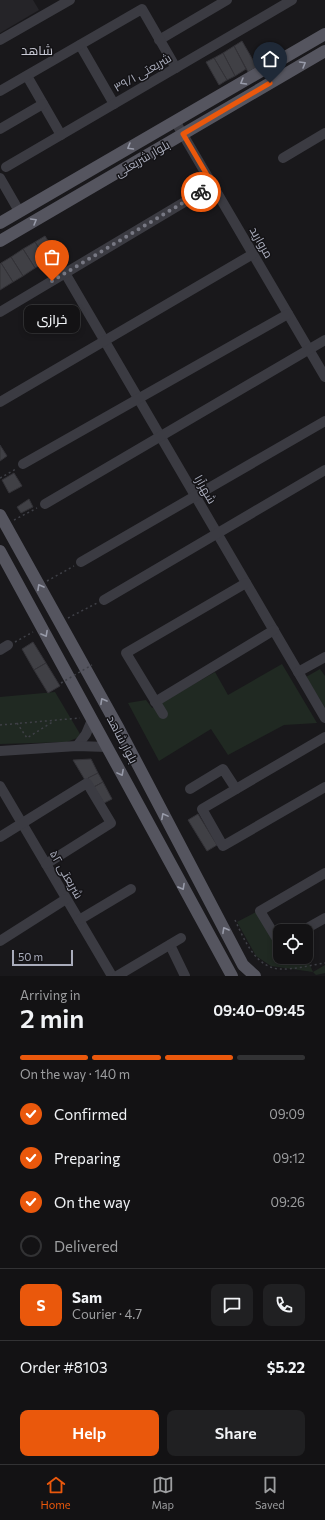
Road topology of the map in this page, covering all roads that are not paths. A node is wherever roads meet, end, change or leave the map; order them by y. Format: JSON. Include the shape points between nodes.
{"nodes":[{"id":1,"x":48,"y":0,"type":"edge"},
{"id":2,"x":70,"y":0,"type":"edge"},
{"id":3,"x":292,"y":0,"type":"edge"},
{"id":4,"x":222,"y":1,"type":"edge"},
{"id":5,"x":53,"y":10,"type":"junction"},
{"id":6,"x":325,"y":34,"type":"edge"},
{"id":7,"x":0,"y":40,"type":"edge"},
{"id":8,"x":160,"y":40,"type":"junction"},
{"id":9,"x":80,"y":46,"type":"junction"},
{"id":10,"x":325,"y":51,"type":"edge"},
{"id":11,"x":176,"y":68,"type":"junction"},
{"id":12,"x":27,"y":76,"type":"junction"},
{"id":13,"x":0,"y":91,"type":"edge"},
{"id":14,"x":43,"y":104,"type":"junction"},
{"id":15,"x":114,"y":104,"type":"junction"},
{"id":16,"x":175,"y":121,"type":"junction"},
{"id":17,"x":0,"y":129,"type":"edge"},
{"id":18,"x":325,"y":133,"type":"edge"},
{"id":19,"x":183,"y":134,"type":"junction"},
{"id":20,"x":61,"y":135,"type":"junction"},
{"id":21,"x":283,"y":158,"type":"dead end"},
{"id":22,"x":6,"y":167,"type":"dead end"},
{"id":23,"x":0,"y":178,"type":"edge"},
{"id":24,"x":213,"y":185,"type":"junction"},
{"id":25,"x":19,"y":211,"type":"junction"},
{"id":26,"x":0,"y":223,"type":"edge"},
{"id":27,"x":0,"y":241,"type":"edge"},
{"id":28,"x":253,"y":254,"type":"junction"},
{"id":29,"x":65,"y":273,"type":"junction"},
{"id":30,"x":0,"y":312,"type":"edge"},
{"id":31,"x":288,"y":314,"type":"junction"},
{"id":32,"x":325,"y":340,"type":"edge"},
{"id":33,"x":105,"y":341,"type":"junction"},
{"id":34,"x":309,"y":349,"type":"junction"},
{"id":35,"x":325,"y":377,"type":"edge"},
{"id":36,"x":139,"y":400,"type":"junction"},
{"id":37,"x":0,"y":402,"type":"edge"},
{"id":38,"x":325,"y":421,"type":"edge"},
{"id":39,"x":161,"y":437,"type":"junction"},
{"id":40,"x":23,"y":464,"type":"road end"},
{"id":41,"x":325,"y":470,"type":"edge"},
{"id":42,"x":196,"y":497,"type":"junction"},
{"id":43,"x":45,"y":504,"type":"road end"},
{"id":44,"x":3,"y":520,"type":"edge"},
{"id":45,"x":217,"y":533,"type":"junction"},
{"id":46,"x":0,"y":551,"type":"edge"},
{"id":47,"x":81,"y":562,"type":"road end"},
{"id":48,"x":246,"y":583,"type":"junction"},
{"id":49,"x":104,"y":600,"type":"road end"},
{"id":50,"x":274,"y":630,"type":"junction"},
{"id":51,"x":325,"y":657,"type":"edge"},
{"id":52,"x":298,"y":672,"type":"junction"},
{"id":53,"x":155,"y":702,"type":"junction"},
{"id":54,"x":163,"y":714,"type":"dead end"},
{"id":55,"x":91,"y":718,"type":"junction"},
{"id":56,"x":325,"y":718,"type":"edge"},
{"id":57,"x":325,"y":737,"type":"edge"},
{"id":58,"x":77,"y":746,"type":"junction"},
{"id":59,"x":107,"y":747,"type":"junction"},
{"id":60,"x":0,"y":751,"type":"edge"},
{"id":61,"x":0,"y":786,"type":"edge"},
{"id":62,"x":325,"y":787,"type":"edge"},
{"id":63,"x":190,"y":789,"type":"dead end"},
{"id":64,"x":236,"y":789,"type":"junction"},
{"id":65,"x":22,"y":823,"type":"junction"},
{"id":66,"x":0,"y":837,"type":"edge"},
{"id":67,"x":46,"y":864,"type":"junction"},
{"id":68,"x":325,"y":873,"type":"edge"},
{"id":69,"x":131,"y":889,"type":"dead end"},
{"id":70,"x":66,"y":899,"type":"junction"},
{"id":71,"x":325,"y":918,"type":"edge"},
{"id":72,"x":79,"y":920,"type":"junction"},
{"id":73,"x":313,"y":925,"type":"edge"},
{"id":74,"x":273,"y":932,"type":"edge"},
{"id":75,"x":181,"y":938,"type":"dead end"},
{"id":76,"x":0,"y":941,"type":"edge"},
{"id":77,"x":170,"y":945,"type":"junction"},
{"id":78,"x":231,"y":974,"type":"edge"},
{"id":79,"x":112,"y":976,"type":"edge"},
{"id":80,"x":117,"y":976,"type":"edge"},
{"id":81,"x":185,"y":976,"type":"edge"},
{"id":82,"x":255,"y":976,"type":"edge"}],
"edges":[{"from":1,"to":5,"type":"street"},
{"from":2,"to":5,"type":"street"},
{"from":3,"to":11,"type":"street","name":"شریعتی ۳۹/۱"},
{"from":4,"to":8,"type":"street"},
{"from":5,"to":7,"type":"street"},
{"from":6,"to":16,"type":"main road","name":"بلوار شریعتی","one_way":true},
{"from":8,"to":9,"type":"street","via":[[142,9]]},
{"from":8,"to":11,"type":"street"},
{"from":9,"to":12,"type":"street"},
{"from":9,"to":15,"type":"street"},
{"from":19,"to":10,"type":"main road","name":"بلوار شریعتی","one_way":true},
{"from":11,"to":15,"type":"street","name":"شریعتی ۳۹/۱"},
{"from":12,"to":13,"type":"street"},
{"from":12,"to":14,"type":"street"},
{"from":14,"to":17,"type":"street"},
{"from":14,"to":20,"type":"street"},
{"from":15,"to":20,"type":"street","name":"شریعتی ۳۹/۱"},
{"from":16,"to":19,"type":"street","name":"مروارید"},
{"from":16,"to":25,"type":"main road","name":"بلوار شریعتی","one_way":true},
{"from":18,"to":21,"type":"street"},
{"from":19,"to":24,"type":"street","name":"مروارید"},
{"from":27,"to":19,"type":"main road","name":"بلوار شریعتی","one_way":true},
{"from":20,"to":22,"type":"street","name":"شریعتی ۳۹/۱"},
{"from":23,"to":25,"type":"street"},
{"from":24,"to":28,"type":"street","name":"مروارید"},
{"from":24,"to":29,"type":"street"},
{"from":25,"to":26,"type":"main road","name":"بلوار شریعتی"},
{"from":28,"to":31,"type":"street","name":"مروارید"},
{"from":28,"to":33,"type":"street"},
{"from":29,"to":30,"type":"street"},
{"from":29,"to":33,"type":"street","name":"شهرآرا"},
{"from":31,"to":34,"type":"street","name":"مروارید"},
{"from":31,"to":36,"type":"street"},
{"from":32,"to":34,"type":"street"},
{"from":33,"to":36,"type":"street","name":"شهرآرا"},
{"from":33,"to":37,"type":"street"},
{"from":34,"to":35,"type":"street","name":"مروارید"},
{"from":34,"to":39,"type":"street"},
{"from":36,"to":39,"type":"street","name":"شهرآرا"},
{"from":36,"to":40,"type":"street"},
{"from":38,"to":42,"type":"street"},
{"from":39,"to":42,"type":"street","name":"شهرآرا"},
{"from":39,"to":43,"type":"street"},
{"from":41,"to":45,"type":"street"},
{"from":42,"to":45,"type":"street","name":"شهرآرا"},
{"from":42,"to":47,"type":"street"},
{"from":82,"to":44,"type":"main road","name":"بلوار شاهد","one_way":true,"via":[[244,964]]},
{"from":45,"to":48,"type":"street","name":"شهرآرا"},
{"from":45,"to":49,"type":"street"},
{"from":46,"to":55,"type":"main road","name":"بلوار شاهد","one_way":true},
{"from":48,"to":50,"type":"street","name":"شهرآرا"},
{"from":48,"to":53,"type":"street","via":[[126,653]]},
{"from":50,"to":52,"type":"street","name":"شهرآرا"},
{"from":50,"to":53,"type":"street"},
{"from":51,"to":52,"type":"street"},
{"from":52,"to":56,"type":"street","name":"شهرآرا"},
{"from":53,"to":54,"type":"street"},
{"from":55,"to":58,"type":"street","via":[[86,734]]},
{"from":55,"to":59,"type":"main road","name":"بلوار شاهد"},
{"from":57,"to":64,"type":"street"},
{"from":58,"to":59,"type":"street"},
{"from":58,"to":60,"type":"street"},
{"from":59,"to":78,"type":"main road","name":"بلوار شاهد","one_way":true},
{"from":61,"to":65,"type":"street","name":"شریعتی ۵۲"},
{"from":62,"to":64,"type":"street","via":[[224,846],[202,809]]},
{"from":63,"to":64,"type":"street","via":[[223,769]]},
{"from":65,"to":66,"type":"street"},
{"from":65,"to":67,"type":"street","name":"شریعتی ۵۲"},
{"from":65,"to":67,"type":"street","via":[[87,783],[111,823]]},
{"from":67,"to":70,"type":"street","name":"شریعتی ۵۲"},
{"from":68,"to":74,"type":"street","via":[[260,911]]},
{"from":69,"to":72,"type":"street"},
{"from":70,"to":72,"type":"street","name":"شریعتی ۵۲"},
{"from":70,"to":76,"type":"street"},
{"from":71,"to":73,"type":"street"},
{"from":72,"to":79,"type":"street","name":"شریعتی ۵۲"},
{"from":75,"to":77,"type":"street"},
{"from":77,"to":80,"type":"street"},
{"from":77,"to":81,"type":"street"}]}
